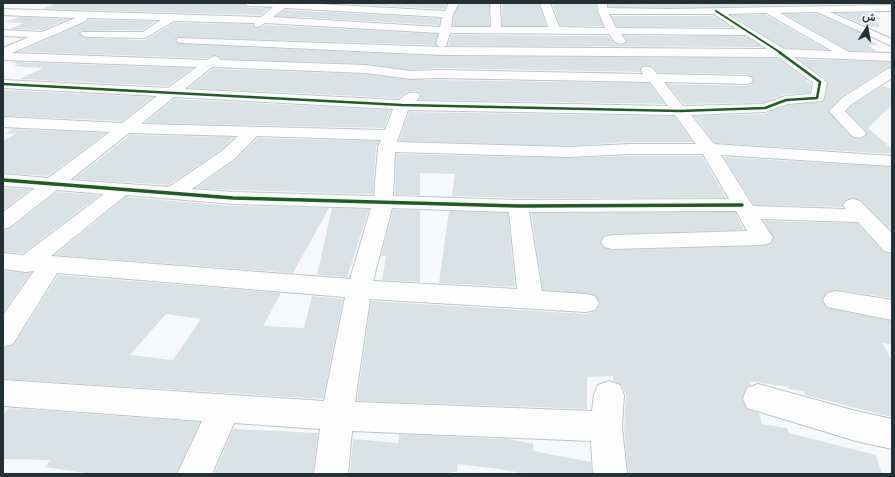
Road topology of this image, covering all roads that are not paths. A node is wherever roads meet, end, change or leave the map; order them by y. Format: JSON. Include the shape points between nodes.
{"nodes":[{"id":1,"x":248,"y":3,"type":"edge"},
{"id":2,"x":495,"y":3,"type":"edge"},
{"id":3,"x":545,"y":3,"type":"edge"},
{"id":4,"x":871,"y":3,"type":"edge"},
{"id":5,"x":284,"y":4,"type":"edge"},
{"id":6,"x":337,"y":5,"type":"edge"},
{"id":7,"x":114,"y":6,"type":"dead end"},
{"id":8,"x":602,"y":7,"type":"edge"},
{"id":9,"x":888,"y":8,"type":"edge"},
{"id":10,"x":815,"y":9,"type":"junction"},
{"id":11,"x":860,"y":9,"type":"junction"},
{"id":12,"x":768,"y":10,"type":"junction"},
{"id":13,"x":716,"y":11,"type":"junction"},
{"id":14,"x":3,"y":12,"type":"edge"},
{"id":15,"x":668,"y":12,"type":"junction"},
{"id":16,"x":90,"y":16,"type":"junction"},
{"id":17,"x":173,"y":17,"type":"junction"},
{"id":18,"x":447,"y":18,"type":"edge"},
{"id":19,"x":886,"y":19,"type":"dead end"},
{"id":20,"x":264,"y":20,"type":"junction"},
{"id":21,"x":554,"y":30,"type":"junction"},
{"id":22,"x":496,"y":31,"type":"junction"},
{"id":23,"x":612,"y":31,"type":"junction"},
{"id":24,"x":688,"y":32,"type":"junction"},
{"id":25,"x":749,"y":32,"type":"junction"},
{"id":26,"x":3,"y":33,"type":"edge"},
{"id":27,"x":46,"y":34,"type":"junction"},
{"id":28,"x":86,"y":34,"type":"dead end"},
{"id":29,"x":387,"y":34,"type":"dead end"},
{"id":30,"x":182,"y":40,"type":"dead end"},
{"id":31,"x":234,"y":43,"type":"junction"},
{"id":32,"x":892,"y":43,"type":"edge"},
{"id":33,"x":378,"y":48,"type":"junction"},
{"id":34,"x":3,"y":52,"type":"edge"},
{"id":35,"x":630,"y":53,"type":"junction"},
{"id":36,"x":715,"y":53,"type":"junction"},
{"id":37,"x":781,"y":53,"type":"junction"},
{"id":38,"x":847,"y":55,"type":"junction"},
{"id":39,"x":3,"y":56,"type":"edge"},
{"id":40,"x":892,"y":57,"type":"edge"},
{"id":41,"x":209,"y":63,"type":"junction"},
{"id":42,"x":892,"y":72,"type":"edge"},
{"id":43,"x":428,"y":75,"type":"junction"},
{"id":44,"x":654,"y":77,"type":"junction"},
{"id":45,"x":3,"y":84,"type":"edge"},
{"id":46,"x":170,"y":93,"type":"junction"},
{"id":47,"x":402,"y":105,"type":"junction"},
{"id":48,"x":680,"y":111,"type":"junction"},
{"id":49,"x":3,"y":122,"type":"edge"},
{"id":50,"x":126,"y":128,"type":"junction"},
{"id":51,"x":252,"y":132,"type":"junction"},
{"id":52,"x":858,"y":133,"type":"dead end"},
{"id":53,"x":390,"y":141,"type":"junction"},
{"id":54,"x":709,"y":148,"type":"junction"},
{"id":55,"x":892,"y":161,"type":"edge"},
{"id":56,"x":3,"y":180,"type":"edge"},
{"id":57,"x":52,"y":185,"type":"junction"},
{"id":58,"x":121,"y":190,"type":"junction"},
{"id":59,"x":172,"y":194,"type":"junction"},
{"id":60,"x":848,"y":200,"type":"dead end"},
{"id":61,"x":383,"y":203,"type":"junction"},
{"id":62,"x":518,"y":206,"type":"junction"},
{"id":63,"x":744,"y":209,"type":"junction"},
{"id":64,"x":863,"y":216,"type":"junction"},
{"id":65,"x":3,"y":222,"type":"edge"},
{"id":66,"x":612,"y":242,"type":"dead end"},
{"id":67,"x":892,"y":246,"type":"edge"},
{"id":68,"x":15,"y":263,"type":"edge"},
{"id":69,"x":51,"y":264,"type":"junction"},
{"id":70,"x":359,"y":289,"type":"junction"},
{"id":71,"x":531,"y":300,"type":"junction"},
{"id":72,"x":836,"y":300,"type":"dead end"},
{"id":73,"x":586,"y":302,"type":"dead end"},
{"id":74,"x":892,"y":310,"type":"edge"},
{"id":75,"x":3,"y":336,"type":"edge"},
{"id":76,"x":3,"y":393,"type":"edge"},
{"id":77,"x":609,"y":395,"type":"dead end"},
{"id":78,"x":758,"y":398,"type":"dead end"},
{"id":79,"x":225,"y":408,"type":"junction"},
{"id":80,"x":337,"y":416,"type":"junction"},
{"id":81,"x":606,"y":427,"type":"junction"},
{"id":82,"x":892,"y":434,"type":"edge"},
{"id":83,"x":194,"y":474,"type":"edge"},
{"id":84,"x":331,"y":474,"type":"edge"},
{"id":85,"x":610,"y":474,"type":"edge"}],
"edges":[{"from":1,"to":5,"type":"street"},
{"from":2,"to":22,"type":"street"},
{"from":3,"to":21,"type":"street"},
{"from":4,"to":9,"type":"street"},
{"from":5,"to":6,"type":"street"},
{"from":5,"to":20,"type":"street"},
{"from":6,"to":18,"type":"street"},
{"from":7,"to":16,"type":"street"},
{"from":8,"to":15,"type":"street"},
{"from":8,"to":23,"type":"street"},
{"from":9,"to":11,"type":"street"},
{"from":10,"to":11,"type":"street"},
{"from":10,"to":12,"type":"street"},
{"from":10,"to":32,"type":"street"},
{"from":11,"to":19,"type":"street"},
{"from":12,"to":13,"type":"street"},
{"from":12,"to":38,"type":"street"},
{"from":13,"to":15,"type":"street"},
{"from":13,"to":25,"type":"street"},
{"from":14,"to":16,"type":"street"},
{"from":15,"to":24,"type":"street"},
{"from":16,"to":17,"type":"street"},
{"from":16,"to":27,"type":"street"},
{"from":17,"to":20,"type":"street"},
{"from":17,"to":28,"type":"street","via":[[145,35]]},
{"from":18,"to":20,"type":"street"},
{"from":18,"to":22,"type":"street"},
{"from":18,"to":33,"type":"street"},
{"from":18,"to":35,"type":"street"},
{"from":18,"to":43,"type":"street"},
{"from":20,"to":31,"type":"street"},
{"from":21,"to":22,"type":"street"},
{"from":21,"to":23,"type":"street"},
{"from":23,"to":24,"type":"street"},
{"from":23,"to":35,"type":"street"},
{"from":24,"to":25,"type":"street"},
{"from":24,"to":36,"type":"street"},
{"from":25,"to":37,"type":"street"},
{"from":26,"to":27,"type":"street"},
{"from":27,"to":34,"type":"street"},
{"from":29,"to":33,"type":"street"},
{"from":30,"to":31,"type":"street"},
{"from":31,"to":33,"type":"street"},
{"from":31,"to":41,"type":"street"},
{"from":35,"to":36,"type":"street"},
{"from":35,"to":44,"type":"street"},
{"from":36,"to":37,"type":"street"},
{"from":36,"to":44,"type":"street","via":[[751,83]]},
{"from":37,"to":38,"type":"street"},
{"from":37,"to":48,"type":"street","via":[[820,82],[817,98],[786,100],[765,108]]},
{"from":38,"to":40,"type":"street"},
{"from":39,"to":41,"type":"street"},
{"from":41,"to":43,"type":"street","via":[[366,69]]},
{"from":41,"to":46,"type":"street"},
{"from":42,"to":52,"type":"street","via":[[847,101],[837,111]]},
{"from":43,"to":44,"type":"street"},
{"from":43,"to":47,"type":"street","via":[[411,98]]},
{"from":44,"to":48,"type":"street"},
{"from":45,"to":46,"type":"street"},
{"from":46,"to":47,"type":"street"},
{"from":46,"to":50,"type":"street"},
{"from":47,"to":48,"type":"street"},
{"from":47,"to":53,"type":"street"},
{"from":48,"to":54,"type":"street"},
{"from":49,"to":50,"type":"street"},
{"from":50,"to":51,"type":"street"},
{"from":50,"to":57,"type":"street"},
{"from":51,"to":53,"type":"street"},
{"from":51,"to":59,"type":"street","via":[[228,155]]},
{"from":53,"to":54,"type":"street","via":[[569,152]]},
{"from":53,"to":61,"type":"street"},
{"from":54,"to":55,"type":"street"},
{"from":54,"to":63,"type":"street"},
{"from":56,"to":57,"type":"street"},
{"from":57,"to":58,"type":"street"},
{"from":57,"to":65,"type":"street"},
{"from":58,"to":59,"type":"street"},
{"from":58,"to":68,"type":"street"},
{"from":59,"to":61,"type":"street"},
{"from":60,"to":64,"type":"street"},
{"from":61,"to":62,"type":"street"},
{"from":61,"to":70,"type":"street"},
{"from":62,"to":63,"type":"street"},
{"from":62,"to":71,"type":"street"},
{"from":63,"to":64,"type":"street"},
{"from":63,"to":66,"type":"street","via":[[762,238]]},
{"from":64,"to":67,"type":"street"},
{"from":68,"to":69,"type":"street"},
{"from":69,"to":70,"type":"street"},
{"from":69,"to":75,"type":"street"},
{"from":70,"to":71,"type":"street"},
{"from":70,"to":80,"type":"street"},
{"from":71,"to":73,"type":"street"},
{"from":72,"to":74,"type":"street"},
{"from":76,"to":79,"type":"street"},
{"from":77,"to":81,"type":"street"},
{"from":78,"to":82,"type":"street"},
{"from":79,"to":80,"type":"street"},
{"from":79,"to":83,"type":"street"},
{"from":80,"to":81,"type":"street"},
{"from":80,"to":84,"type":"street"},
{"from":81,"to":85,"type":"street"}]}
